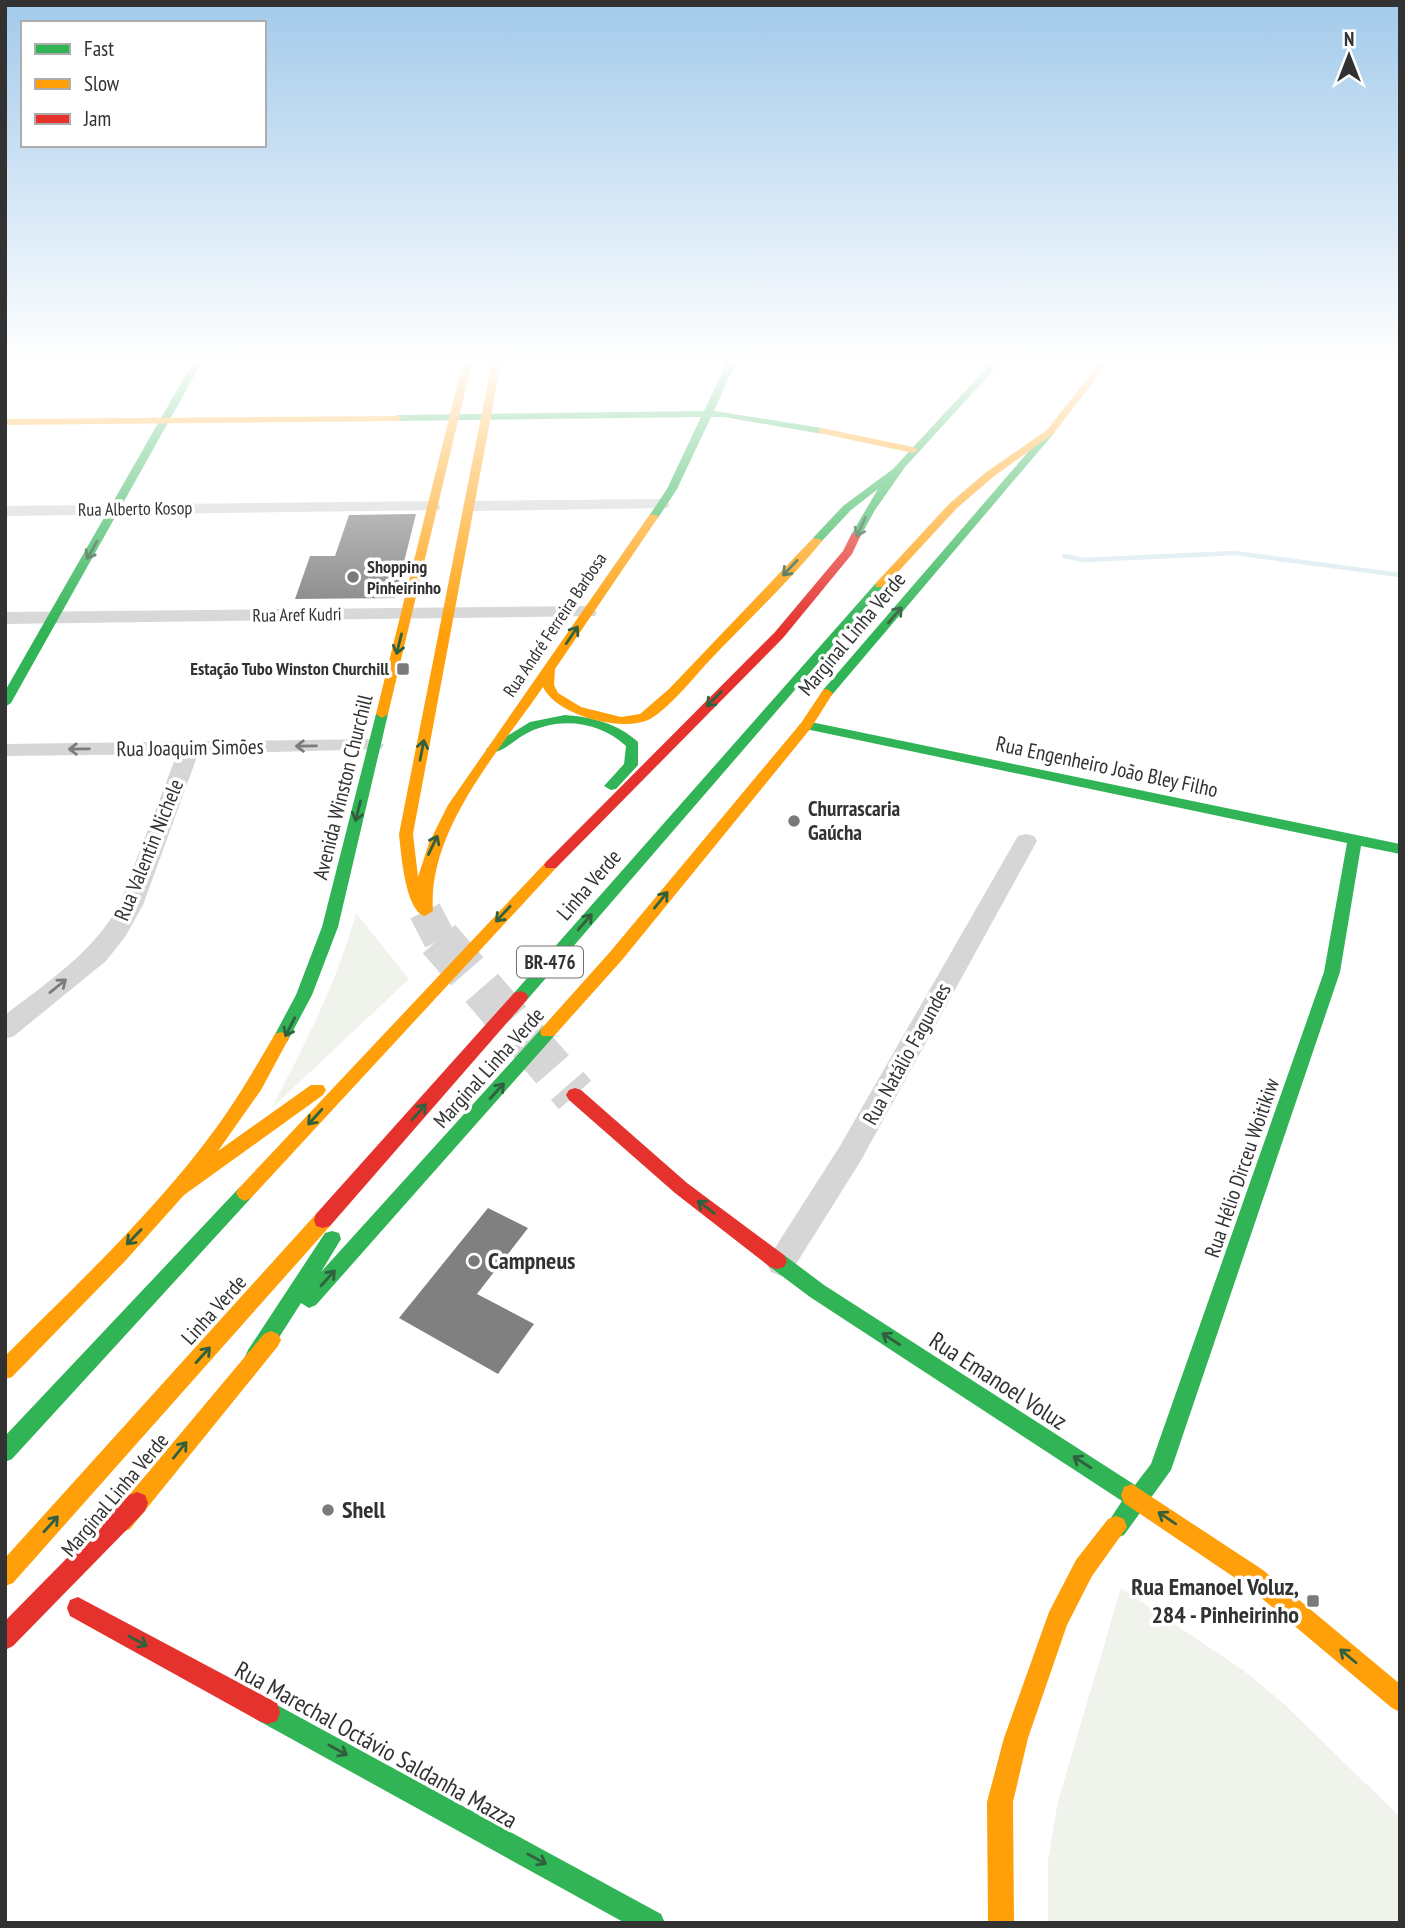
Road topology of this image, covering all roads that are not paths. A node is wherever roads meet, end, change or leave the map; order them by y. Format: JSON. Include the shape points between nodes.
{"nodes":[{"id":1,"x":148,"y":452,"type":"edge"},
{"id":2,"x":446,"y":452,"type":"edge"},
{"id":3,"x":480,"y":452,"type":"edge"},
{"id":4,"x":692,"y":452,"type":"edge"},
{"id":5,"x":911,"y":452,"type":"edge"},
{"id":6,"x":1022,"y":452,"type":"edge"},
{"id":7,"x":1033,"y":452,"type":"edge"},
{"id":8,"x":894,"y":472,"type":"junction"},
{"id":9,"x":662,"y":504,"type":"junction"},
{"id":10,"x":433,"y":506,"type":"junction"},
{"id":11,"x":470,"y":506,"type":"junction"},
{"id":12,"x":115,"y":509,"type":"junction"},
{"id":13,"x":5,"y":511,"type":"edge"},
{"id":14,"x":588,"y":612,"type":"junction"},
{"id":15,"x":449,"y":613,"type":"junction"},
{"id":16,"x":407,"y":614,"type":"junction"},
{"id":17,"x":54,"y":617,"type":"junction"},
{"id":18,"x":5,"y":618,"type":"edge"},
{"id":19,"x":549,"y":669,"type":"junction"},
{"id":20,"x":5,"y":703,"type":"edge"},
{"id":21,"x":806,"y":725,"type":"junction"},
{"id":22,"x":374,"y":745,"type":"junction"},
{"id":23,"x":190,"y":747,"type":"junction"},
{"id":24,"x":493,"y":749,"type":"junction"},
{"id":25,"x":5,"y":750,"type":"edge"},
{"id":26,"x":1355,"y":840,"type":"junction"},
{"id":27,"x":1026,"y":841,"type":"dead end"},
{"id":28,"x":1400,"y":849,"type":"edge"},
{"id":29,"x":523,"y":893,"type":"junction"},
{"id":30,"x":5,"y":1029,"type":"edge"},
{"id":31,"x":379,"y":1046,"type":"junction"},
{"id":32,"x":575,"y":1095,"type":"tunnel mouth"},
{"id":33,"x":399,"y":1135,"type":"junction"},
{"id":34,"x":181,"y":1188,"type":"junction"},
{"id":35,"x":781,"y":1263,"type":"junction"},
{"id":36,"x":255,"y":1357,"type":"junction"},
{"id":37,"x":5,"y":1370,"type":"edge"},
{"id":38,"x":5,"y":1452,"type":"edge"},
{"id":39,"x":1139,"y":1499,"type":"junction"},
{"id":40,"x":5,"y":1575,"type":"edge"},
{"id":41,"x":78,"y":1608,"type":"dead end"},
{"id":42,"x":10,"y":1644,"type":"edge"},
{"id":43,"x":1400,"y":1700,"type":"edge"},
{"id":44,"x":652,"y":1923,"type":"edge"},
{"id":45,"x":1001,"y":1923,"type":"edge"}],
"edges":[{"from":1,"to":12,"type":"main road"},
{"from":2,"to":10,"type":"main road","name":"Avenida Winston Churchill"},
{"from":3,"to":11,"type":"main road"},
{"from":4,"to":9,"type":"main road","name":"Rua André Ferreira Barbosa"},
{"from":5,"to":8,"type":"main road","name":"Linha Verde"},
{"from":33,"to":6,"type":"main road","name":"Linha Verde","number":"BR-476","one_way":true,"via":[[889,575],[953,506]]},
{"from":21,"to":7,"type":"main road","name":"Marginal Linha Verde","one_way":true,"via":[[825,696]]},
{"from":8,"to":19,"type":"main road","one_way":true,"via":[[847,508],[680,685],[643,718],[611,720],[582,714],[560,702],[548,686]]},
{"from":8,"to":29,"type":"main road","name":"Linha Verde","one_way":true,"via":[[842,560],[779,635]]},
{"from":9,"to":11,"type":"street"},
{"from":9,"to":14,"type":"main road","name":"Rua André Ferreira Barbosa"},
{"from":10,"to":12,"type":"street","name":"Rua Alberto Kosop"},
{"from":10,"to":16,"type":"main road","name":"Avenida Winston Churchill"},
{"from":11,"to":15,"type":"main road"},
{"from":12,"to":13,"type":"street","name":"Rua Alberto Kosop"},
{"from":12,"to":17,"type":"main road","one_way":true},
{"from":14,"to":15,"type":"street","name":"Rua Aref Kudri"},
{"from":19,"to":14,"type":"main road","name":"Rua André Ferreira Barbosa","one_way":true},
{"from":15,"to":16,"type":"street","name":"Rua Aref Kudri"},
{"from":15,"to":24,"type":"main road","name":"Rua André Ferreira Barbosa","via":[[406,834],[410,874],[425,911],[422,876],[430,849]]},
{"from":16,"to":17,"type":"street","name":"Rua Aref Kudri"},
{"from":16,"to":22,"type":"main road","name":"Avenida Winston Churchill","one_way":true},
{"from":17,"to":18,"type":"street","name":"Rua Aref Kudri"},
{"from":17,"to":20,"type":"main road"},
{"from":19,"to":24,"type":"main road","name":"Rua André Ferreira Barbosa"},
{"from":21,"to":26,"type":"main road","name":"Rua Engenheiro João Bley Filho"},
{"from":36,"to":21,"type":"main road","name":"Marginal Linha Verde","one_way":true,"via":[[616,956]]},
{"from":22,"to":23,"type":"street","name":"Rua Joaquim Simões","one_way":true},
{"from":22,"to":34,"type":"main road","name":"Avenida Winston Churchill","one_way":true,"via":[[330,927],[307,993],[260,1080]]},
{"from":23,"to":25,"type":"street","name":"Rua Joaquim Simões","one_way":true},
{"from":30,"to":23,"type":"street","name":"Rua Valentin Nichele","one_way":true,"via":[[97,955],[117,931]]},
{"from":24,"to":29,"type":"main road","via":[[525,728],[563,720],[607,727],[628,736],[634,747],[629,767],[531,871]]},
{"from":26,"to":28,"type":"main road","name":"Rua Engenheiro João Bley Filho"},
{"from":26,"to":39,"type":"main road","name":"Rua Hélio Dirceu Woitikiw","via":[[1332,972],[1160,1470]]},
{"from":27,"to":35,"type":"street","name":"Rua Natálio Fagundes","via":[[850,1154]]},
{"from":29,"to":31,"type":"main road","name":"Linha Verde","one_way":true},
{"from":31,"to":34,"type":"main road"},
{"from":31,"to":38,"type":"main road","name":"Linha Verde","one_way":true},
{"from":35,"to":32,"type":"main road","name":"Rua Emanoel Voluz","one_way":true,"via":[[681,1188]]},
{"from":33,"to":36,"type":"main road"},
{"from":40,"to":33,"type":"main road","name":"Linha Verde","number":"BR-476","one_way":true},
{"from":34,"to":37,"type":"main road","one_way":true},
{"from":39,"to":35,"type":"main road","name":"Rua Emanoel Voluz","one_way":true,"via":[[817,1291]]},
{"from":42,"to":36,"type":"main road","name":"Marginal Linha Verde","one_way":true,"via":[[137,1503]]},
{"from":43,"to":39,"type":"main road","name":"Rua Emanoel Voluz","one_way":true,"via":[[1255,1578]]},
{"from":39,"to":45,"type":"main road","name":"Rua Hélio Dirceu Woitikiw","via":[[1084,1568],[1056,1620],[1016,1738],[1000,1802]]},
{"from":41,"to":44,"type":"main road","name":"Rua Marechal Octávio Saldanha Mazza","one_way":true}]}
